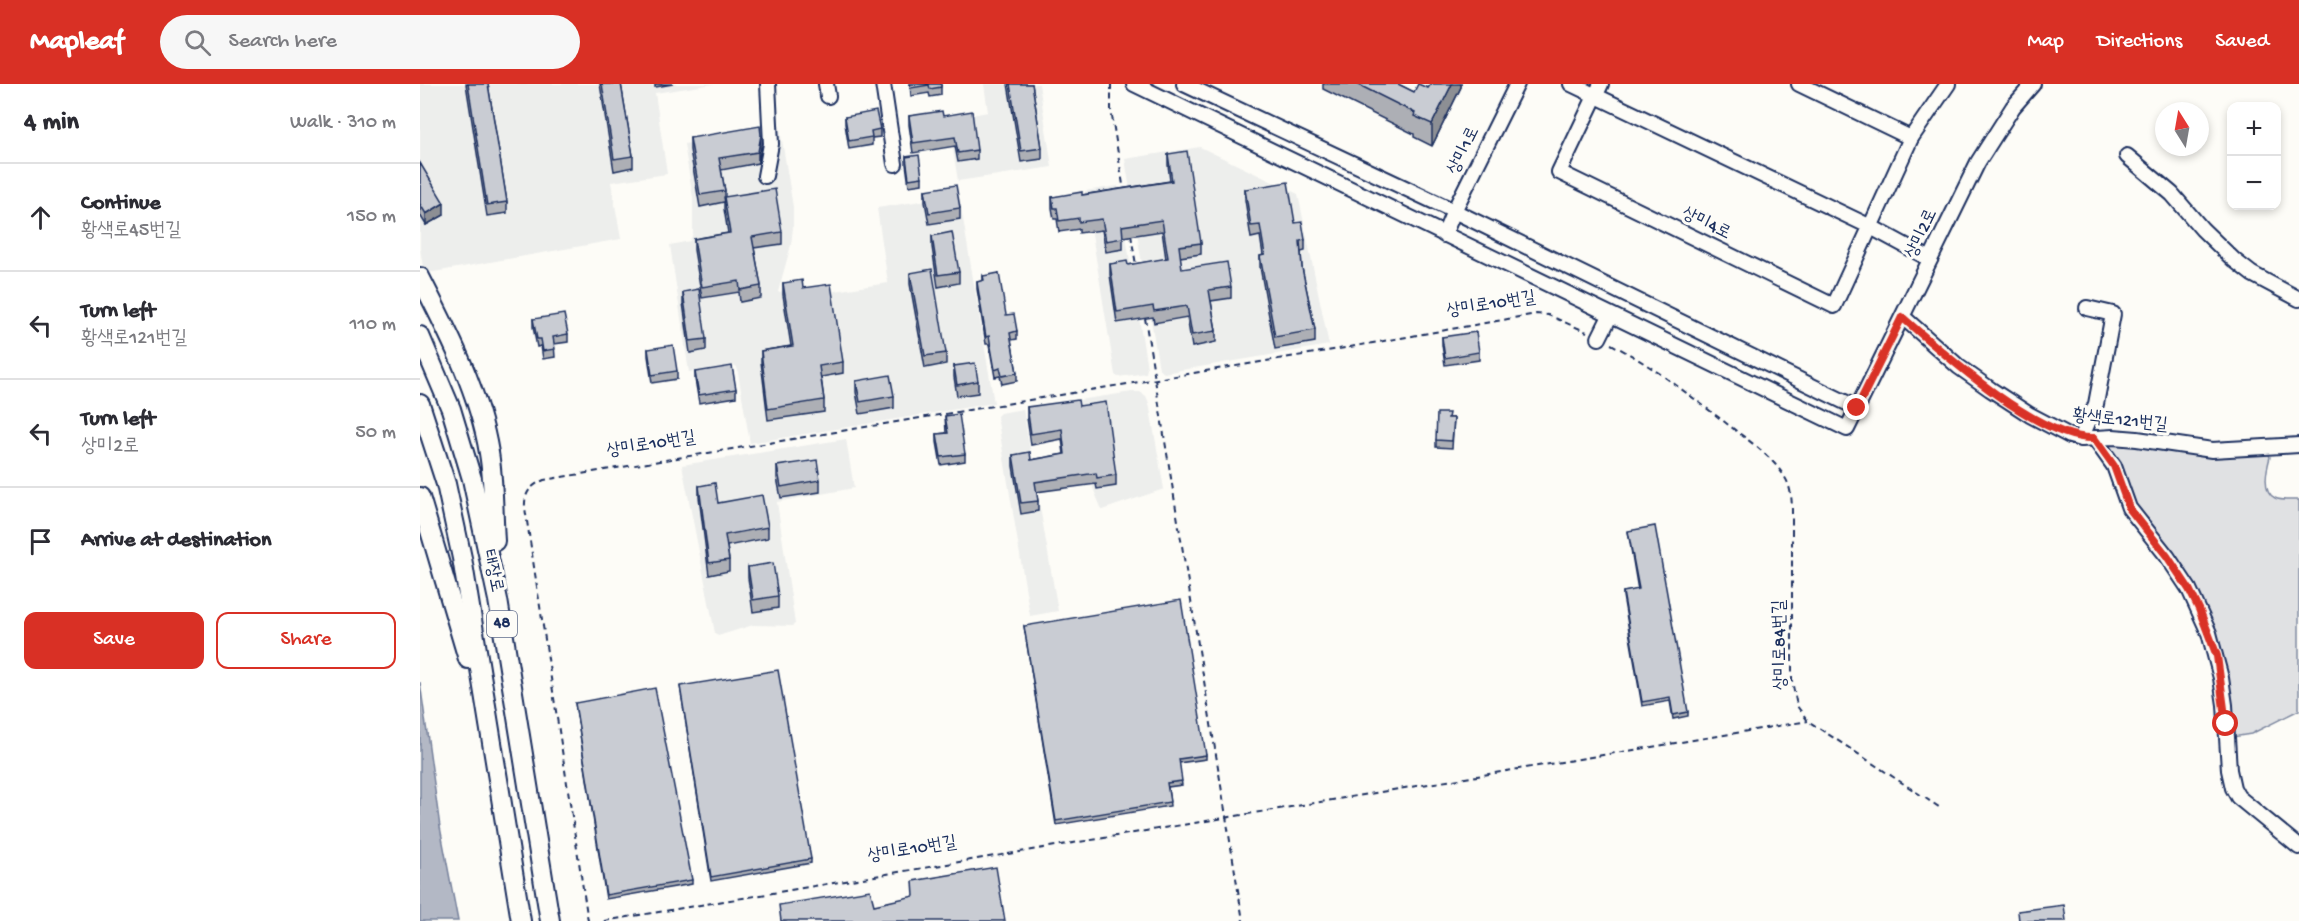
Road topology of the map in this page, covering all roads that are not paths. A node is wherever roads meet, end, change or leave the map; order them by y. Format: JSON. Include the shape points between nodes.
{"nodes":[{"id":1,"x":768,"y":84,"type":"edge"},
{"id":2,"x":883,"y":84,"type":"edge"},
{"id":3,"x":1134,"y":84,"type":"edge"},
{"id":4,"x":1184,"y":84,"type":"edge"},
{"id":5,"x":1517,"y":84,"type":"edge"},
{"id":6,"x":1571,"y":84,"type":"edge"},
{"id":7,"x":1799,"y":84,"type":"edge"},
{"id":8,"x":1948,"y":84,"type":"edge"},
{"id":9,"x":2033,"y":84,"type":"edge"},
{"id":10,"x":1598,"y":90,"type":"edge"},
{"id":11,"x":1911,"y":138,"type":"junction"},
{"id":12,"x":2127,"y":156,"type":"dead end"},
{"id":13,"x":895,"y":164,"type":"dead end"},
{"id":14,"x":765,"y":176,"type":"dead end"},
{"id":15,"x":1454,"y":211,"type":"junction"},
{"id":16,"x":1871,"y":227,"type":"junction"},
{"id":17,"x":1444,"y":236,"type":"junction"},
{"id":18,"x":1930,"y":259,"type":"junction"},
{"id":19,"x":420,"y":277,"type":"edge"},
{"id":20,"x":2299,"y":299,"type":"edge"},
{"id":21,"x":2087,"y":308,"type":"dead end"},
{"id":22,"x":1610,"y":316,"type":"junction"},
{"id":23,"x":1902,"y":317,"type":"junction"},
{"id":24,"x":420,"y":336,"type":"edge"},
{"id":25,"x":1599,"y":338,"type":"road end"},
{"id":26,"x":420,"y":404,"type":"edge"},
{"id":27,"x":1857,"y":408,"type":"junction"},
{"id":28,"x":2088,"y":439,"type":"junction"},
{"id":29,"x":2299,"y":445,"type":"edge"},
{"id":30,"x":420,"y":497,"type":"edge"},
{"id":31,"x":498,"y":600,"type":"junction"},
{"id":32,"x":489,"y":724,"type":"junction"},
{"id":33,"x":2299,"y":847,"type":"edge"},
{"id":34,"x":521,"y":921,"type":"edge"},
{"id":35,"x":550,"y":921,"type":"edge"}],
"edges":[{"from":1,"to":14,"type":"street","via":[[771,144]]},
{"from":2,"to":13,"type":"street"},
{"from":3,"to":17,"type":"street"},
{"from":4,"to":15,"type":"street"},
{"from":5,"to":15,"type":"street","name":"상미1로"},
{"from":6,"to":10,"type":"street"},
{"from":7,"to":11,"type":"street"},
{"from":8,"to":11,"type":"street","name":"상미4로"},
{"from":9,"to":18,"type":"street","name":"상미2로","via":[[2013,107],[1978,162]]},
{"from":10,"to":16,"type":"street"},
{"from":10,"to":16,"type":"street","name":"상미4로","via":[[1559,172],[1834,306]]},
{"from":11,"to":16,"type":"street","name":"상미4로"},
{"from":12,"to":20,"type":"street","via":[[2172,194],[2234,260]]},
{"from":15,"to":17,"type":"street","name":"상미1로"},
{"from":15,"to":27,"type":"street"},
{"from":16,"to":18,"type":"street"},
{"from":17,"to":22,"type":"street"},
{"from":18,"to":23,"type":"street","name":"상미2로"},
{"from":19,"to":31,"type":"main road","via":[[452,339],[473,394],[489,454]]},
{"from":21,"to":28,"type":"street","via":[[2113,314]]},
{"from":22,"to":25,"type":"street"},
{"from":22,"to":27,"type":"street","name":"상미2로","via":[[1847,429]]},
{"from":23,"to":27,"type":"street","name":"상미2로"},
{"from":23,"to":28,"type":"street","name":"황색로121번길","via":[[1990,389],[2060,433]]},
{"from":24,"to":31,"type":"main road","name":"태장로","number":"48","via":[[451,409],[469,469]]},
{"from":26,"to":32,"type":"main road","name":"태장로","number":"48","via":[[446,484]]},
{"from":28,"to":29,"type":"street","name":"황색로121번길","via":[[2137,439],[2212,450]]},
{"from":28,"to":33,"type":"street","via":[[2114,466],[2129,508],[2189,589],[2209,633],[2221,678],[2233,788],[2238,797]]},
{"from":30,"to":32,"type":"main road"},
{"from":31,"to":35,"type":"main road","name":"태장로","number":"48"},
{"from":32,"to":34,"type":"main road","name":"태장로","number":"48"}]}
